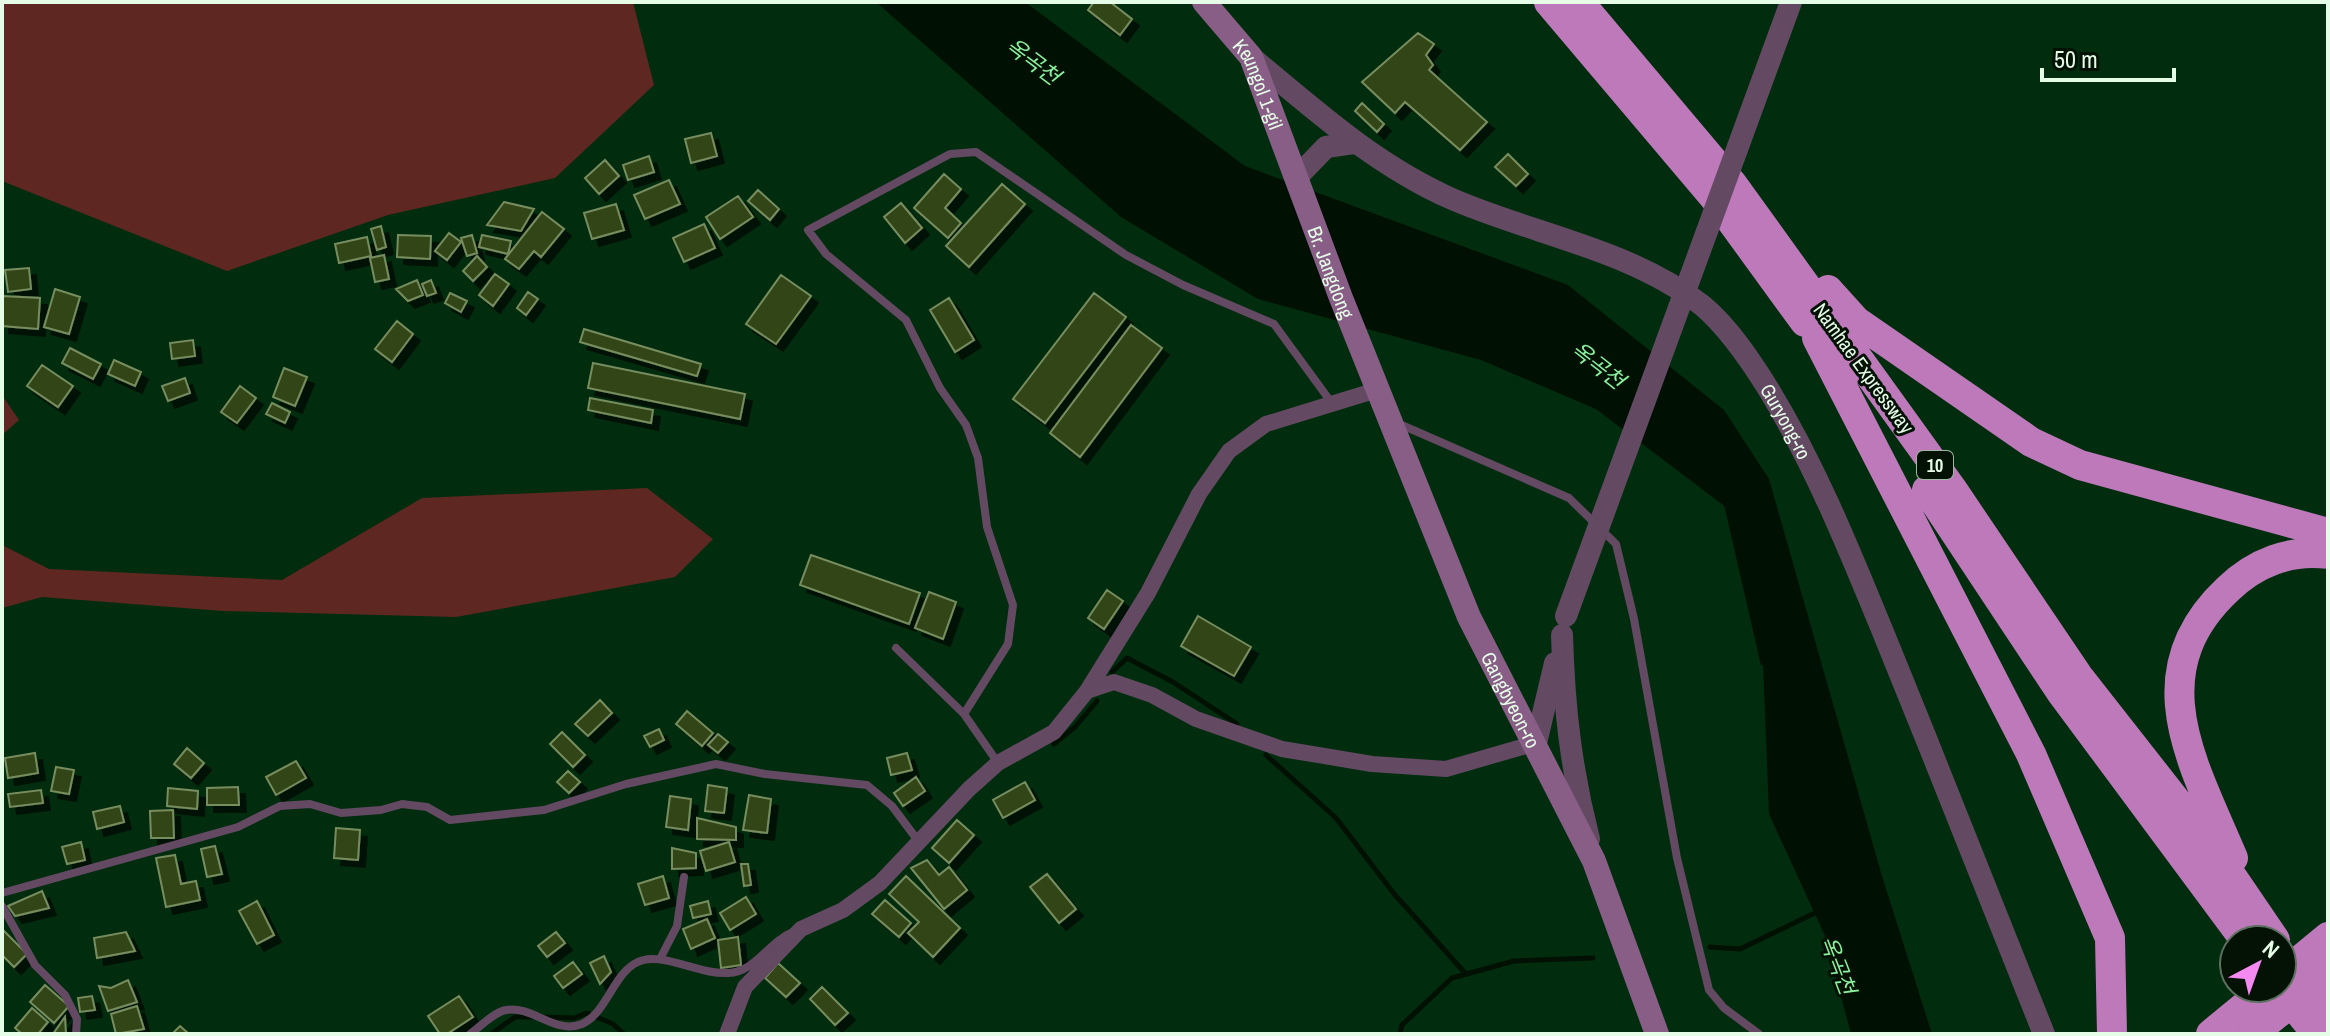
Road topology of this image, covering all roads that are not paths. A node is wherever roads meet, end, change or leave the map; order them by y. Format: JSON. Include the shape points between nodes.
{"nodes":[{"id":1,"x":1204,"y":2,"type":"edge"},
{"id":2,"x":1549,"y":2,"type":"edge"},
{"id":3,"x":1579,"y":2,"type":"edge"},
{"id":4,"x":1791,"y":2,"type":"edge"},
{"id":5,"x":1251,"y":57,"type":"junction"},
{"id":6,"x":1354,"y":143,"type":"junction"},
{"id":7,"x":1297,"y":177,"type":"junction"},
{"id":8,"x":1733,"y":185,"type":"junction"},
{"id":9,"x":1817,"y":338,"type":"junction"},
{"id":10,"x":1368,"y":365,"type":"joint"},
{"id":11,"x":1380,"y":389,"type":"junction"},
{"id":12,"x":1331,"y":402,"type":"junction"},
{"id":13,"x":1392,"y":421,"type":"junction"},
{"id":14,"x":2328,"y":533,"type":"edge"},
{"id":15,"x":2328,"y":554,"type":"edge"},
{"id":16,"x":1564,"y":625,"type":"junction"},
{"id":17,"x":896,"y":648,"type":"dead end"},
{"id":18,"x":1087,"y":691,"type":"junction"},
{"id":19,"x":964,"y":714,"type":"junction"},
{"id":20,"x":1536,"y":743,"type":"junction"},
{"id":21,"x":998,"y":763,"type":"junction"},
{"id":22,"x":919,"y":843,"type":"junction"},
{"id":23,"x":1594,"y":861,"type":"junction"},
{"id":24,"x":684,"y":877,"type":"dead end"},
{"id":25,"x":2,"y":893,"type":"edge"},
{"id":26,"x":2,"y":906,"type":"edge"},
{"id":27,"x":2255,"y":907,"type":"junction"},
{"id":28,"x":2233,"y":924,"type":"edge"},
{"id":29,"x":2265,"y":924,"type":"edge"},
{"id":30,"x":801,"y":929,"type":"junction"},
{"id":31,"x":2328,"y":937,"type":"edge"},
{"id":32,"x":661,"y":957,"type":"junction"},
{"id":33,"x":2298,"y":962,"type":"edge"},
{"id":34,"x":2298,"y":970,"type":"edge"},
{"id":35,"x":2328,"y":973,"type":"edge"},
{"id":36,"x":2248,"y":1004,"type":"edge"},
{"id":37,"x":2293,"y":1004,"type":"edge"},
{"id":38,"x":2328,"y":1007,"type":"edge"},
{"id":39,"x":2113,"y":1024,"type":"edge"},
{"id":40,"x":76,"y":1034,"type":"edge"},
{"id":41,"x":470,"y":1034,"type":"edge"},
{"id":42,"x":727,"y":1034,"type":"edge"},
{"id":43,"x":1657,"y":1034,"type":"edge"},
{"id":44,"x":1759,"y":1034,"type":"edge"},
{"id":45,"x":2044,"y":1034,"type":"edge"},
{"id":46,"x":2211,"y":1034,"type":"edge"},
{"id":47,"x":2252,"y":1034,"type":"edge"},
{"id":48,"x":2317,"y":1034,"type":"edge"}],
"edges":[{"from":1,"to":5,"type":"main road","name":"Keungol 1-gil"},
{"from":2,"to":9,"type":"highway","name":"Namhae Expressway","number":"10","via":[[1714,197]]},
{"from":3,"to":8,"type":"highway","name":"Namhae Expressway","number":"10"},
{"from":4,"to":16,"type":"street","bridge":true},
{"from":5,"to":6,"type":"street","name":"Guryong-ro"},
{"from":5,"to":7,"type":"main road","name":"Keungol 1-gil"},
{"from":6,"to":7,"type":"street","via":[[1326,147]]},
{"from":6,"to":45,"type":"street","name":"Guryong-ro","via":[[1454,200],[1648,272],[1705,308],[1735,341],[1818,475]]},
{"from":7,"to":10,"type":"main road","name":"Br. Jangdong"},
{"from":8,"to":14,"type":"highway","via":[[1856,321],[2031,442],[2080,465]]},
{"from":8,"to":27,"type":"highway","name":"Namhae Expressway","number":"10","via":[[1952,489],[2078,676]]},
{"from":9,"to":28,"type":"highway","name":"Namhae Expressway","number":"10","via":[[1935,501],[2061,692]]},
{"from":9,"to":39,"type":"highway","via":[[2031,754],[2110,938]]},
{"from":10,"to":11,"type":"main road","name":"Gangbyeon-ro"},
{"from":11,"to":12,"type":"street"},
{"from":11,"to":13,"type":"main road","name":"Gangbyeon-ro"},
{"from":12,"to":18,"type":"street","via":[[1266,424],[1229,451]]},
{"from":12,"to":19,"type":"lane","via":[[1274,324],[1126,255],[976,152],[950,154],[808,230],[826,254],[906,320],[940,388],[966,425],[978,458],[987,527],[1013,605],[1008,644]]},
{"from":13,"to":20,"type":"main road","name":"Gangbyeon-ro","via":[[1469,617]]},
{"from":13,"to":44,"type":"lane","via":[[1569,498],[1616,544],[1677,858],[1709,990]]},
{"from":15,"to":27,"type":"highway","via":[[2287,556],[2242,575],[2205,613],[2181,662],[2184,729]]},
{"from":16,"to":20,"type":"street"},
{"from":16,"to":23,"type":"street","via":[[1564,715]]},
{"from":17,"to":19,"type":"lane"},
{"from":18,"to":20,"type":"street","via":[[1114,682],[1282,749],[1372,764],[1446,769]]},
{"from":18,"to":21,"type":"street","via":[[1054,732]]},
{"from":19,"to":21,"type":"lane"},
{"from":20,"to":23,"type":"main road","name":"Gangbyeon-ro"},
{"from":21,"to":22,"type":"street"},
{"from":22,"to":25,"type":"lane","via":[[892,806],[867,785],[716,764],[544,810],[450,820],[427,807],[402,804],[341,813],[310,804],[280,806],[238,827]]},
{"from":22,"to":30,"type":"street","via":[[880,883],[843,910]]},
{"from":23,"to":43,"type":"main road","name":"Gangbyeon-ro"},
{"from":24,"to":32,"type":"lane","via":[[677,926]]},
{"from":26,"to":40,"type":"lane","via":[[35,965],[65,995],[77,1019]]},
{"from":27,"to":29,"type":"highway","name":"Namhae Expressway","number":"10"},
{"from":30,"to":32,"type":"lane","via":[[777,939],[756,963],[731,973],[700,973]]},
{"from":30,"to":42,"type":"street","via":[[745,987]]},
{"from":31,"to":33,"type":"highway","bridge":true},
{"from":32,"to":41,"type":"lane","via":[[635,963],[582,1024],[555,1024],[524,1011],[504,1010]]},
{"from":34,"to":38,"type":"highway"},
{"from":35,"to":47,"type":"highway","bridge":true},
{"from":36,"to":46,"type":"highway"},
{"from":37,"to":48,"type":"highway"}]}
